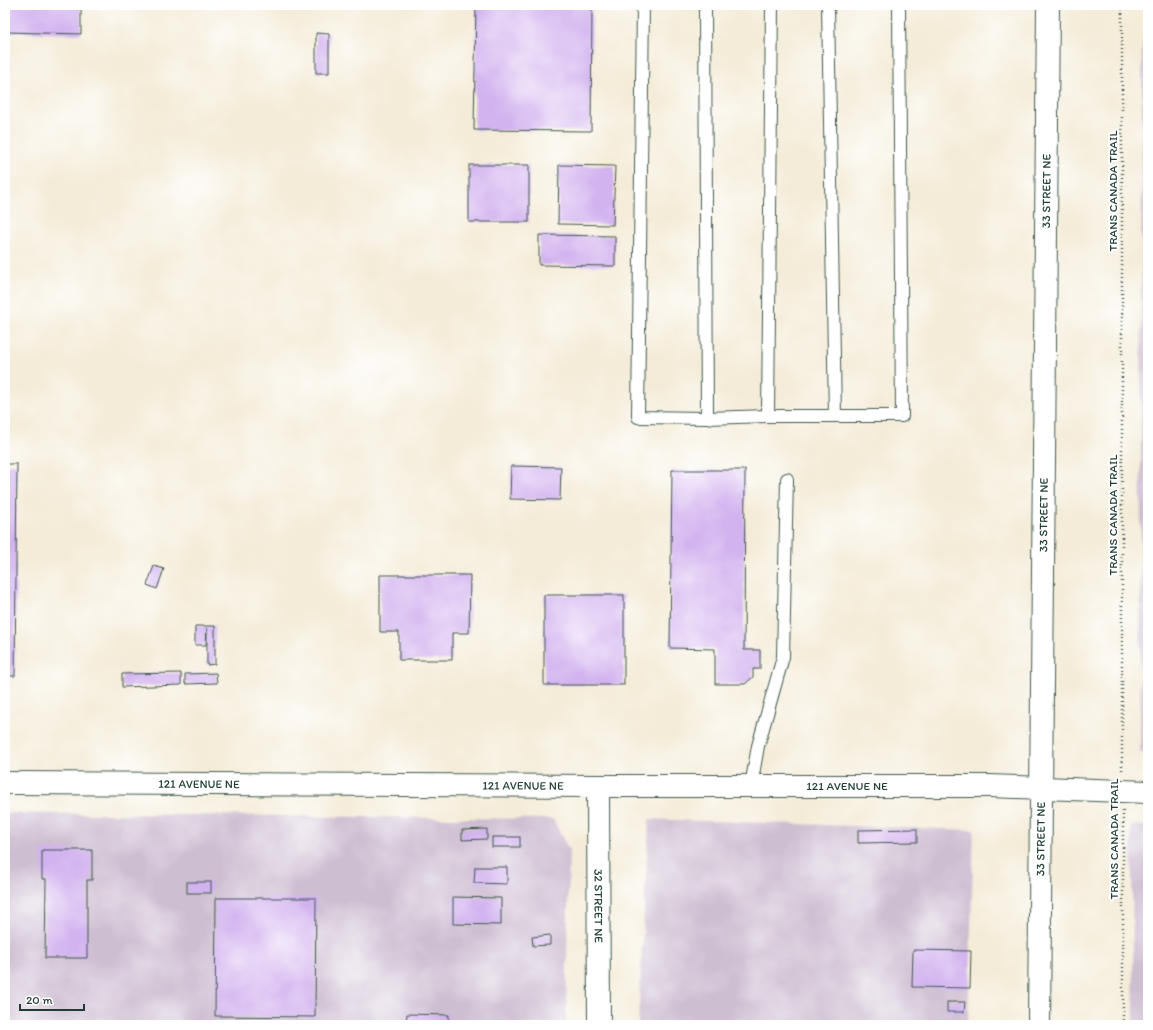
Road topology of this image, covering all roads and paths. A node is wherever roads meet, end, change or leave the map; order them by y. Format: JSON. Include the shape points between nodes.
{"nodes":[{"id":1,"x":643,"y":5,"type":"edge"},
{"id":2,"x":705,"y":5,"type":"edge"},
{"id":3,"x":772,"y":5,"type":"edge"},
{"id":4,"x":828,"y":5,"type":"edge"},
{"id":5,"x":899,"y":5,"type":"edge"},
{"id":6,"x":1048,"y":5,"type":"edge"},
{"id":7,"x":1122,"y":5,"type":"edge"},
{"id":8,"x":768,"y":416,"type":"junction"},
{"id":9,"x":835,"y":416,"type":"junction"},
{"id":10,"x":707,"y":418,"type":"junction"},
{"id":11,"x":787,"y":479,"type":"dead end"},
{"id":12,"x":5,"y":783,"type":"edge"},
{"id":13,"x":598,"y":786,"type":"junction"},
{"id":14,"x":751,"y":786,"type":"junction"},
{"id":15,"x":1041,"y":788,"type":"junction"},
{"id":16,"x":1122,"y":791,"type":"junction"},
{"id":17,"x":1148,"y":792,"type":"edge"},
{"id":18,"x":599,"y":1025,"type":"edge"},
{"id":19,"x":1039,"y":1025,"type":"edge"},
{"id":20,"x":1123,"y":1025,"type":"edge"}],
"edges":[{"from":1,"to":10,"type":"lane","via":[[638,417]]},
{"from":2,"to":10,"type":"lane"},
{"from":3,"to":8,"type":"lane"},
{"from":4,"to":9,"type":"lane"},
{"from":5,"to":9,"type":"lane","via":[[902,416]]},
{"from":6,"to":15,"type":"street","name":"33 STREET NE"},
{"from":7,"to":16,"type":"path","name":"TRANS CANADA TRAIL"},
{"from":8,"to":9,"type":"lane"},
{"from":8,"to":10,"type":"lane"},
{"from":11,"to":14,"type":"lane","via":[[783,657],[758,746]]},
{"from":12,"to":13,"type":"street","name":"121 AVENUE NE"},
{"from":13,"to":14,"type":"street","name":"121 AVENUE NE"},
{"from":13,"to":18,"type":"street","name":"32 STREET NE"},
{"from":14,"to":15,"type":"street","name":"121 AVENUE NE"},
{"from":15,"to":16,"type":"street","name":"121 AVENUE NE"},
{"from":15,"to":19,"type":"street","name":"33 STREET NE"},
{"from":16,"to":17,"type":"street","name":"121 AVENUE NE"},
{"from":16,"to":20,"type":"path","name":"TRANS CANADA TRAIL"}]}
